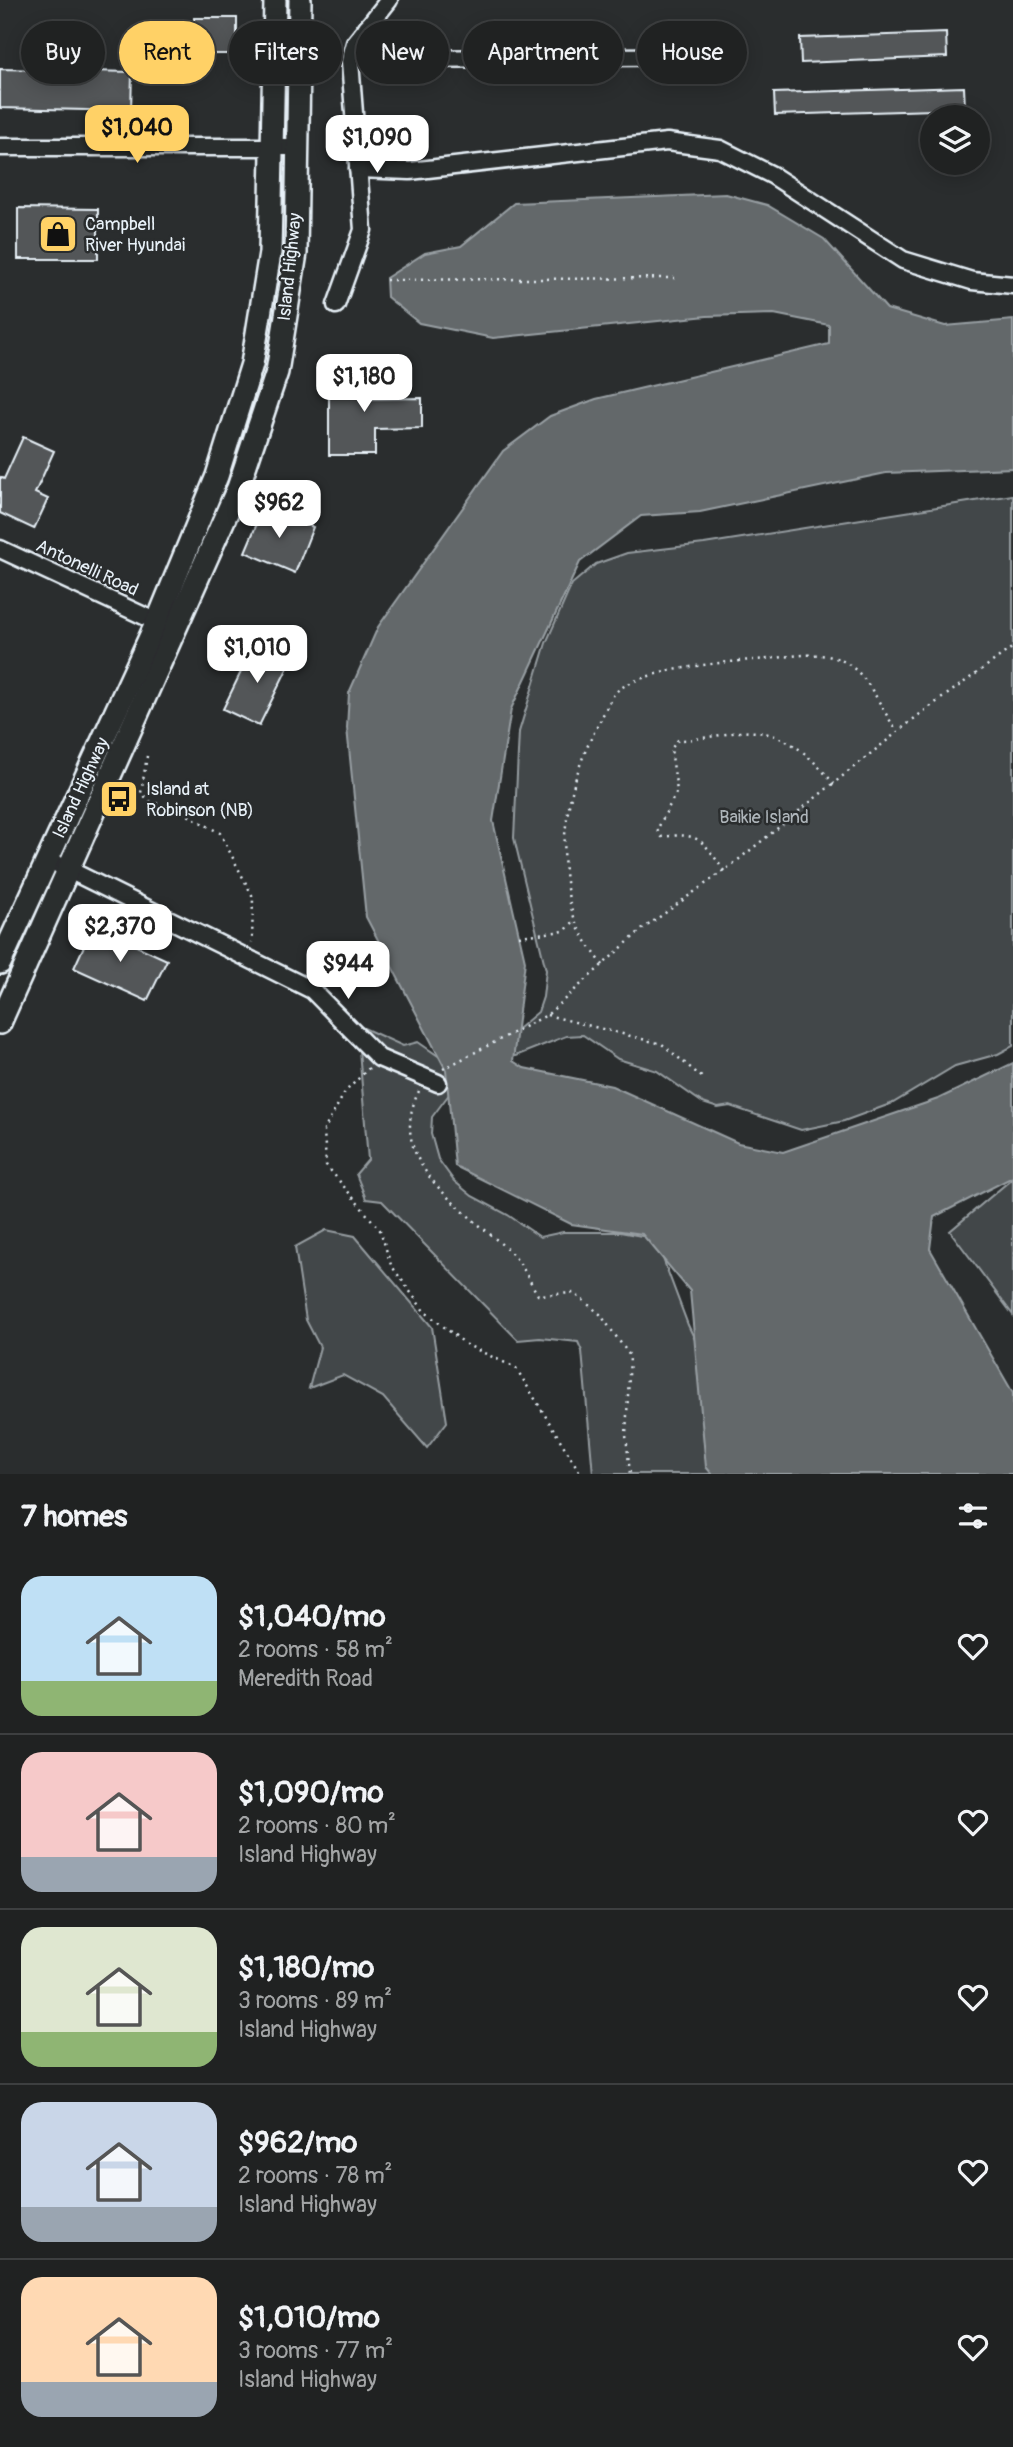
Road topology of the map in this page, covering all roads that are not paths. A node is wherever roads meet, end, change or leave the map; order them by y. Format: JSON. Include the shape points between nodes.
{"nodes":[{"id":1,"x":275,"y":0,"type":"edge"},
{"id":2,"x":300,"y":0,"type":"edge"},
{"id":3,"x":388,"y":0,"type":"edge"},
{"id":4,"x":372,"y":21,"type":"edge"},
{"id":5,"x":356,"y":42,"type":"edge"},
{"id":6,"x":637,"y":57,"type":"edge"},
{"id":7,"x":449,"y":59,"type":"edge"},
{"id":8,"x":0,"y":146,"type":"edge"},
{"id":9,"x":274,"y":147,"type":"junction"},
{"id":10,"x":299,"y":147,"type":"junction"},
{"id":11,"x":358,"y":169,"type":"junction"},
{"id":12,"x":1013,"y":285,"type":"edge"},
{"id":13,"x":336,"y":305,"type":"dead end"},
{"id":14,"x":0,"y":549,"type":"edge"},
{"id":15,"x":157,"y":622,"type":"junction"},
{"id":16,"x":48,"y":859,"type":"junction"},
{"id":17,"x":70,"y":871,"type":"junction"},
{"id":18,"x":0,"y":963,"type":"edge"},
{"id":19,"x":0,"y":1023,"type":"edge"},
{"id":20,"x":432,"y":1080,"type":"road end"}],
"edges":[{"from":1,"to":9,"type":"main road","name":"Island Highway"},
{"from":2,"to":10,"type":"main road","name":"Island Highway"},
{"from":3,"to":4,"type":"street"},
{"from":5,"to":11,"type":"street","via":[[350,61]]},
{"from":6,"to":7,"type":"street"},
{"from":8,"to":9,"type":"street"},
{"from":9,"to":10,"type":"street"},
{"from":9,"to":15,"type":"main road","name":"Island Highway","via":[[270,253],[252,364],[217,476]]},
{"from":10,"to":17,"type":"main road","name":"Island Highway","via":[[296,253],[277,372],[238,488]]},
{"from":11,"to":12,"type":"street","via":[[410,170],[667,142],[720,149],[772,175],[903,260],[972,281]]},
{"from":11,"to":13,"type":"street","via":[[363,230]]},
{"from":14,"to":15,"type":"street","name":"Antonelli Road"},
{"from":15,"to":16,"type":"main road","name":"Island Highway"},
{"from":16,"to":17,"type":"street"},
{"from":16,"to":18,"type":"main road","name":"Island Highway"},
{"from":17,"to":19,"type":"main road","name":"Island Highway"},
{"from":17,"to":20,"type":"street","via":[[312,990],[379,1058]]}]}
